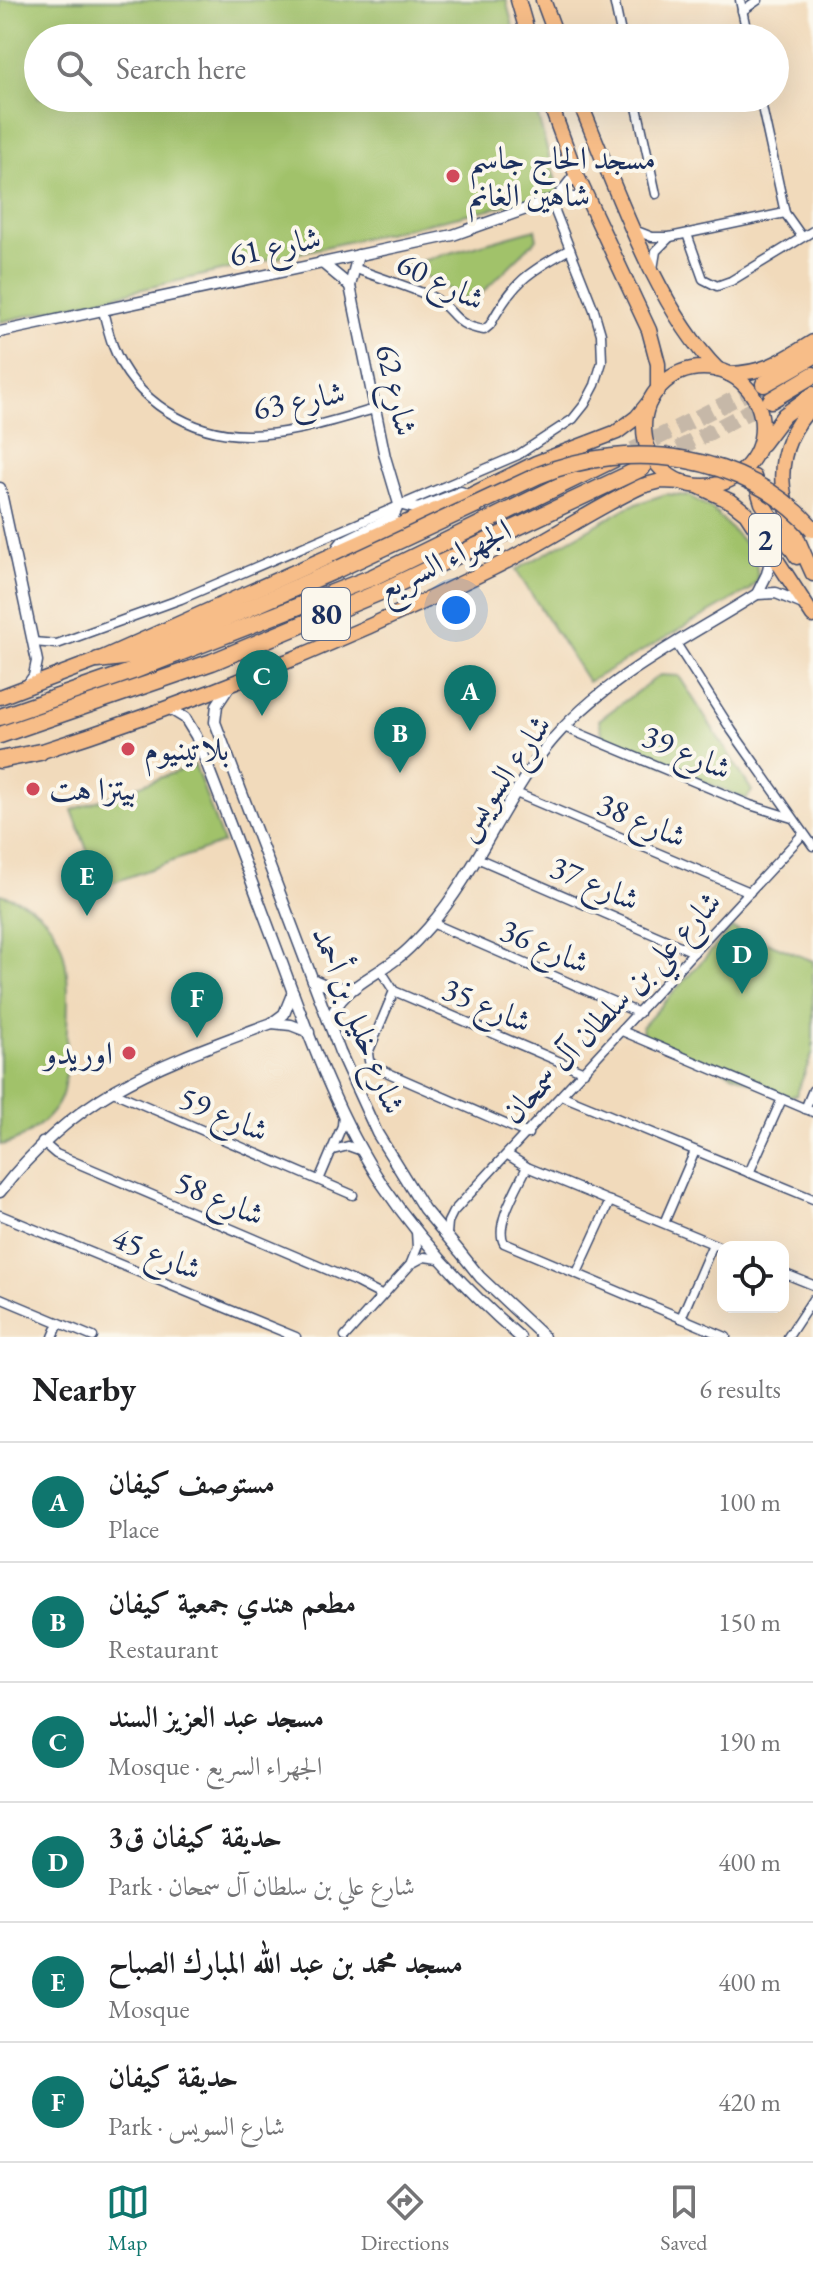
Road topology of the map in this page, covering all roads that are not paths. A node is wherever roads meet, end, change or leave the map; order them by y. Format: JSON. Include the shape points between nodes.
{"nodes":[{"id":1,"x":518,"y":0,"type":"edge"},
{"id":2,"x":543,"y":0,"type":"edge"},
{"id":3,"x":614,"y":0,"type":"edge"},
{"id":4,"x":740,"y":0,"type":"edge"},
{"id":5,"x":758,"y":0,"type":"edge"},
{"id":6,"x":742,"y":11,"type":"junction"},
{"id":7,"x":525,"y":24,"type":"edge"},
{"id":8,"x":552,"y":24,"type":"edge"},
{"id":9,"x":619,"y":24,"type":"edge"},
{"id":10,"x":745,"y":24,"type":"edge"},
{"id":11,"x":553,"y":112,"type":"edge"},
{"id":12,"x":584,"y":112,"type":"edge"},
{"id":13,"x":638,"y":112,"type":"edge"},
{"id":14,"x":763,"y":112,"type":"edge"},
{"id":15,"x":576,"y":174,"type":"junction"},
{"id":16,"x":656,"y":194,"type":"dead end"},
{"id":17,"x":587,"y":198,"type":"junction"},
{"id":18,"x":554,"y":200,"type":"junction"},
{"id":19,"x":785,"y":213,"type":"junction"},
{"id":20,"x":634,"y":230,"type":"junction"},
{"id":21,"x":813,"y":231,"type":"edge"},
{"id":22,"x":687,"y":234,"type":"junction"},
{"id":23,"x":670,"y":237,"type":"junction"},
{"id":24,"x":802,"y":237,"type":"junction"},
{"id":25,"x":570,"y":249,"type":"junction"},
{"id":26,"x":358,"y":255,"type":"junction"},
{"id":27,"x":321,"y":262,"type":"junction"},
{"id":28,"x":354,"y":268,"type":"junction"},
{"id":29,"x":653,"y":271,"type":"junction"},
{"id":30,"x":350,"y":286,"type":"junction"},
{"id":31,"x":103,"y":311,"type":"junction"},
{"id":32,"x":0,"y":332,"type":"edge"},
{"id":33,"x":813,"y":342,"type":"edge"},
{"id":34,"x":813,"y":356,"type":"edge"},
{"id":35,"x":723,"y":372,"type":"junction"},
{"id":36,"x":813,"y":375,"type":"edge"},
{"id":37,"x":813,"y":394,"type":"edge"},
{"id":38,"x":654,"y":395,"type":"junction"},
{"id":39,"x":813,"y":405,"type":"edge"},
{"id":40,"x":375,"y":409,"type":"junction"},
{"id":41,"x":633,"y":450,"type":"tunnel mouth"},
{"id":42,"x":756,"y":454,"type":"junction"},
{"id":43,"x":642,"y":468,"type":"tunnel mouth"},
{"id":44,"x":689,"y":484,"type":"junction"},
{"id":45,"x":0,"y":488,"type":"edge"},
{"id":46,"x":469,"y":496,"type":"junction"},
{"id":47,"x":399,"y":504,"type":"junction"},
{"id":48,"x":813,"y":529,"type":"edge"},
{"id":49,"x":772,"y":552,"type":"junction"},
{"id":50,"x":337,"y":561,"type":"junction"},
{"id":51,"x":813,"y":574,"type":"edge"},
{"id":52,"x":813,"y":581,"type":"edge"},
{"id":53,"x":757,"y":594,"type":"junction"},
{"id":54,"x":809,"y":610,"type":"edge"},
{"id":55,"x":33,"y":642,"type":"junction"},
{"id":56,"x":677,"y":645,"type":"junction"},
{"id":57,"x":98,"y":660,"type":"joint"},
{"id":58,"x":37,"y":661,"type":"junction"},
{"id":59,"x":65,"y":673,"type":"junction"},
{"id":60,"x":233,"y":681,"type":"junction"},
{"id":61,"x":25,"y":688,"type":"junction"},
{"id":62,"x":0,"y":697,"type":"edge"},
{"id":63,"x":167,"y":707,"type":"junction"},
{"id":64,"x":0,"y":717,"type":"edge"},
{"id":65,"x":217,"y":727,"type":"junction"},
{"id":66,"x":564,"y":727,"type":"junction"},
{"id":67,"x":0,"y":735,"type":"edge"},
{"id":68,"x":196,"y":736,"type":"junction"},
{"id":69,"x":40,"y":752,"type":"joint"},
{"id":70,"x":0,"y":762,"type":"edge"},
{"id":71,"x":516,"y":793,"type":"junction"},
{"id":72,"x":792,"y":818,"type":"junction"},
{"id":73,"x":803,"y":834,"type":"junction"},
{"id":74,"x":813,"y":846,"type":"edge"},
{"id":75,"x":477,"y":858,"type":"junction"},
{"id":76,"x":750,"y":892,"type":"junction"},
{"id":77,"x":432,"y":923,"type":"junction"},
{"id":78,"x":298,"y":940,"type":"junction"},
{"id":79,"x":277,"y":948,"type":"junction"},
{"id":80,"x":694,"y":952,"type":"junction"},
{"id":81,"x":305,"y":960,"type":"junction"},
{"id":82,"x":284,"y":968,"type":"junction"},
{"id":83,"x":381,"y":971,"type":"junction"},
{"id":84,"x":314,"y":980,"type":"junction"},
{"id":85,"x":353,"y":987,"type":"junction"},
{"id":86,"x":394,"y":991,"type":"junction"},
{"id":87,"x":293,"y":992,"type":"junction"},
{"id":88,"x":639,"y":1013,"type":"junction"},
{"id":89,"x":329,"y":1022,"type":"junction"},
{"id":90,"x":272,"y":1023,"type":"junction"},
{"id":91,"x":622,"y":1031,"type":"junction"},
{"id":92,"x":309,"y":1032,"type":"junction"},
{"id":93,"x":340,"y":1052,"type":"junction"},
{"id":94,"x":319,"y":1058,"type":"junction"},
{"id":95,"x":584,"y":1072,"type":"junction"},
{"id":96,"x":813,"y":1090,"type":"edge"},
{"id":97,"x":110,"y":1091,"type":"junction"},
{"id":98,"x":563,"y":1096,"type":"junction"},
{"id":99,"x":782,"y":1099,"type":"junction"},
{"id":100,"x":809,"y":1110,"type":"edge"},
{"id":101,"x":343,"y":1113,"type":"junction"},
{"id":102,"x":528,"y":1134,"type":"junction"},
{"id":103,"x":42,"y":1142,"type":"junction"},
{"id":104,"x":332,"y":1150,"type":"junction"},
{"id":105,"x":695,"y":1151,"type":"junction"},
{"id":106,"x":363,"y":1152,"type":"junction"},
{"id":107,"x":508,"y":1155,"type":"junction"},
{"id":108,"x":527,"y":1167,"type":"junction"},
{"id":109,"x":749,"y":1173,"type":"junction"},
{"id":110,"x":319,"y":1180,"type":"junction"},
{"id":111,"x":0,"y":1192,"type":"edge"},
{"id":112,"x":353,"y":1195,"type":"dead end"},
{"id":113,"x":813,"y":1199,"type":"edge"},
{"id":114,"x":610,"y":1201,"type":"junction"},
{"id":115,"x":426,"y":1211,"type":"junction"},
{"id":116,"x":453,"y":1212,"type":"junction"},
{"id":117,"x":0,"y":1215,"type":"edge"},
{"id":118,"x":407,"y":1219,"type":"junction"},
{"id":119,"x":664,"y":1223,"type":"junction"},
{"id":120,"x":416,"y":1231,"type":"junction"},
{"id":121,"x":447,"y":1234,"type":"junction"},
{"id":122,"x":713,"y":1244,"type":"junction"},
{"id":123,"x":717,"y":1246,"type":"edge"},
{"id":124,"x":460,"y":1252,"type":"junction"},
{"id":125,"x":441,"y":1261,"type":"junction"},
{"id":126,"x":411,"y":1264,"type":"junction"},
{"id":127,"x":577,"y":1273,"type":"junction"},
{"id":128,"x":789,"y":1275,"type":"edge"},
{"id":129,"x":813,"y":1285,"type":"edge"},
{"id":130,"x":381,"y":1295,"type":"junction"},
{"id":131,"x":0,"y":1298,"type":"edge"},
{"id":132,"x":813,"y":1299,"type":"edge"},
{"id":133,"x":681,"y":1318,"type":"junction"},
{"id":134,"x":59,"y":1323,"type":"junction"},
{"id":135,"x":349,"y":1336,"type":"edge"},
{"id":136,"x":53,"y":1337,"type":"edge"},
{"id":137,"x":93,"y":1337,"type":"edge"},
{"id":138,"x":296,"y":1337,"type":"edge"},
{"id":139,"x":520,"y":1337,"type":"edge"},
{"id":140,"x":544,"y":1337,"type":"edge"},
{"id":141,"x":726,"y":1337,"type":"edge"},
{"id":142,"x":788,"y":1337,"type":"edge"}],
"edges":[{"from":1,"to":7,"type":"main road"},
{"from":2,"to":8,"type":"main road"},
{"from":3,"to":9,"type":"street"},
{"from":4,"to":6,"type":"street"},
{"from":5,"to":6,"type":"street"},
{"from":6,"to":10,"type":"street"},
{"from":11,"to":15,"type":"main road"},
{"from":12,"to":20,"type":"main road"},
{"from":13,"to":16,"type":"street"},
{"from":14,"to":19,"type":"street"},
{"from":15,"to":17,"type":"main road"},
{"from":15,"to":18,"type":"street"},
{"from":17,"to":18,"type":"street","name":"شارع 61"},
{"from":17,"to":38,"type":"main road","via":[[656,349]]},
{"from":18,"to":25,"type":"street"},
{"from":18,"to":26,"type":"street","name":"شارع 61","via":[[467,231]]},
{"from":19,"to":22,"type":"street"},
{"from":19,"to":24,"type":"street"},
{"from":20,"to":23,"type":"street"},
{"from":20,"to":29,"type":"main road"},
{"from":21,"to":24,"type":"street"},
{"from":22,"to":23,"type":"street"},
{"from":22,"to":24,"type":"street","via":[[703,279],[717,286]]},
{"from":23,"to":29,"type":"street","via":[[656,251]]},
{"from":25,"to":28,"type":"street","name":"شارع 60","via":[[513,287],[484,330],[457,322],[431,297]]},
{"from":25,"to":47,"type":"street","name":"الجهراء السريع","via":[[601,334],[602,362],[585,404],[560,430],[518,455]]},
{"from":26,"to":27,"type":"street","name":"شارع 61"},
{"from":26,"to":28,"type":"street","name":"شارع 62"},
{"from":27,"to":30,"type":"street"},
{"from":27,"to":31,"type":"street","name":"شارع 61"},
{"from":28,"to":30,"type":"street","name":"شارع 62"},
{"from":29,"to":35,"type":"main road","via":[[682,328]]},
{"from":30,"to":40,"type":"street","name":"شارع 62"},
{"from":31,"to":32,"type":"street","name":"شارع 61"},
{"from":31,"to":40,"type":"street","name":"شارع 63","via":[[114,348],[133,380],[167,411],[197,428],[270,434]]},
{"from":33,"to":35,"type":"main road","via":[[769,368]]},
{"from":34,"to":36,"type":"highway","via":[[768,392]]},
{"from":35,"to":38,"type":"main road","via":[[691,369],[667,380]]},
{"from":35,"to":42,"type":"main road","via":[[739,380],[755,399],[762,423]]},
{"from":37,"to":42,"type":"main road","via":[[784,415]]},
{"from":38,"to":44,"type":"main road","via":[[645,416],[648,449],[668,474]]},
{"from":38,"to":46,"type":"main road","name":"الجهراء السريع","via":[[617,432]]},
{"from":39,"to":51,"type":"main road","via":[[788,443],[782,485],[787,513]]},
{"from":40,"to":47,"type":"street","name":"شارع 62"},
{"from":41,"to":64,"type":"highway","name":"الجهراء السريع","number":"80","via":[[373,577]]},
{"from":42,"to":44,"type":"main road","via":[[734,478]]},
{"from":42,"to":52,"type":"main road","number":"2","via":[[755,481],[762,503]]},
{"from":43,"to":67,"type":"highway","name":"الجهراء السريع","number":"80","via":[[380,592],[212,662]]},
{"from":44,"to":49,"type":"main road","number":"2","via":[[742,509]]},
{"from":44,"to":60,"type":"main road","name":"الجهراء السريع","via":[[661,481],[642,486],[490,569],[318,649]]},
{"from":45,"to":55,"type":"street"},
{"from":46,"to":47,"type":"street","via":[[461,492],[414,509]]},
{"from":46,"to":50,"type":"main road","name":"الجهراء السريع"},
{"from":47,"to":50,"type":"street","via":[[393,517],[342,542]]},
{"from":47,"to":55,"type":"street","name":"الجهراء السريع","via":[[108,627],[57,644]]},
{"from":48,"to":50,"type":"highway","bridge":true,"via":[[771,492],[719,467],[608,456],[561,466]]},
{"from":49,"to":53,"type":"street"},
{"from":49,"to":54,"type":"main road","number":"2"},
{"from":50,"to":57,"type":"highway","via":[[155,649]]},
{"from":53,"to":54,"type":"street","via":[[776,593]]},
{"from":53,"to":56,"type":"street","name":"شارع السويس"},
{"from":55,"to":58,"type":"street"},
{"from":56,"to":66,"type":"street","name":"شارع السويس","via":[[603,691]]},
{"from":56,"to":72,"type":"street"},
{"from":57,"to":59,"type":"main road"},
{"from":58,"to":59,"type":"street","via":[[51,674]]},
{"from":58,"to":61,"type":"street"},
{"from":59,"to":61,"type":"main road"},
{"from":60,"to":63,"type":"main road","name":"الجهراء السريع"},
{"from":60,"to":65,"type":"street","via":[[217,705]]},
{"from":61,"to":62,"type":"main road"},
{"from":63,"to":68,"type":"street","name":"شارع خليل بن أحمد","via":[[185,718]]},
{"from":63,"to":69,"type":"main road","name":"الجهراء السريع"},
{"from":65,"to":68,"type":"street","via":[[204,725]]},
{"from":65,"to":78,"type":"street","name":"شارع خليل بن أحمد"},
{"from":66,"to":71,"type":"street","name":"شارع السويس"},
{"from":66,"to":72,"type":"street","name":"39 شارع"},
{"from":68,"to":79,"type":"street","name":"شارع خليل بن أحمد"},
{"from":69,"to":70,"type":"highway"},
{"from":71,"to":75,"type":"street","name":"شارع السويس"},
{"from":71,"to":76,"type":"street","name":"شارع 38"},
{"from":72,"to":73,"type":"street"},
{"from":73,"to":74,"type":"street"},
{"from":73,"to":76,"type":"street","name":"شارع علي بن سلطان آل سمحان"},
{"from":75,"to":77,"type":"street","name":"شارع السويس"},
{"from":75,"to":80,"type":"street","name":"شارع 37"},
{"from":76,"to":80,"type":"street","name":"شارع علي بن سلطان آل سمحان"},
{"from":77,"to":83,"type":"street","name":"شارع السويس"},
{"from":77,"to":88,"type":"street","name":"شارع 36"},
{"from":78,"to":79,"type":"street","via":[[289,949]]},
{"from":78,"to":81,"type":"street","name":"شارع خليل بن أحمد"},
{"from":79,"to":82,"type":"street","name":"شارع خليل بن أحمد"},
{"from":80,"to":88,"type":"street","name":"شارع علي بن سلطان آل سمحان"},
{"from":81,"to":82,"type":"street","via":[[293,959]]},
{"from":81,"to":84,"type":"street","name":"شارع خليل بن أحمد"},
{"from":82,"to":87,"type":"street","name":"شارع خليل بن أحمد"},
{"from":83,"to":85,"type":"street","name":"شارع السويس"},
{"from":83,"to":86,"type":"street","name":"شارع 35"},
{"from":84,"to":85,"type":"street","via":[[332,988]]},
{"from":84,"to":89,"type":"street","name":"شارع خليل بن أحمد"},
{"from":85,"to":89,"type":"street","name":"شارع السويس"},
{"from":86,"to":95,"type":"street","name":"شارع 35"},
{"from":86,"to":102,"type":"street","via":[[369,1061]]},
{"from":87,"to":90,"type":"street","via":[[284,1014]]},
{"from":87,"to":92,"type":"street","name":"شارع خليل بن أحمد"},
{"from":88,"to":91,"type":"street","name":"شارع علي بن سلطان آل سمحان"},
{"from":89,"to":93,"type":"street","name":"شارع خليل بن أحمد"},
{"from":90,"to":92,"type":"street"},
{"from":90,"to":97,"type":"street"},
{"from":91,"to":95,"type":"street","name":"شارع علي بن سلطان آل سمحان"},
{"from":91,"to":99,"type":"street"},
{"from":92,"to":94,"type":"street","name":"شارع خليل بن أحمد"},
{"from":93,"to":94,"type":"street","via":[[331,1060]]},
{"from":93,"to":115,"type":"street","name":"شارع خليل بن أحمد","via":[[377,1133]]},
{"from":94,"to":101,"type":"street","name":"شارع خليل بن أحمد"},
{"from":95,"to":98,"type":"street","name":"شارع علي بن سلطان آل سمحان"},
{"from":96,"to":100,"type":"street"},
{"from":97,"to":103,"type":"street"},
{"from":97,"to":110,"type":"street","name":"شارع 59"},
{"from":98,"to":102,"type":"street","name":"شارع علي بن سلطان آل سمحان"},
{"from":98,"to":105,"type":"street"},
{"from":99,"to":100,"type":"street"},
{"from":99,"to":109,"type":"street"},
{"from":101,"to":104,"type":"street"},
{"from":101,"to":106,"type":"street","name":"شارع خليل بن أحمد"},
{"from":102,"to":107,"type":"street","name":"شارع علي بن سلطان آل سمحان"},
{"from":103,"to":111,"type":"street"},
{"from":103,"to":130,"type":"street","name":"شارع 58","via":[[56,1154]]},
{"from":104,"to":106,"type":"street","via":[[348,1146]]},
{"from":104,"to":110,"type":"street"},
{"from":105,"to":109,"type":"street"},
{"from":105,"to":119,"type":"street"},
{"from":106,"to":118,"type":"street","name":"شارع خليل بن أحمد"},
{"from":107,"to":108,"type":"street"},
{"from":107,"to":116,"type":"street","name":"شارع علي بن سلطان آل سمحان"},
{"from":108,"to":114,"type":"street"},
{"from":108,"to":127,"type":"street","via":[[501,1225],[501,1237],[511,1247]]},
{"from":109,"to":113,"type":"street"},
{"from":110,"to":112,"type":"street","name":"شارع 59"},
{"from":114,"to":119,"type":"street"},
{"from":114,"to":127,"type":"street"},
{"from":115,"to":116,"type":"street"},
{"from":115,"to":118,"type":"street","via":[[413,1210]]},
{"from":115,"to":121,"type":"street","name":"شارع خليل بن أحمد"},
{"from":116,"to":121,"type":"street","name":"شارع علي بن سلطان آل سمحان"},
{"from":117,"to":138,"type":"street","name":"شارع 45"},
{"from":118,"to":120,"type":"street","name":"شارع خليل بن أحمد"},
{"from":119,"to":122,"type":"street"},
{"from":120,"to":125,"type":"street","name":"شارع خليل بن أحمد"},
{"from":120,"to":126,"type":"street"},
{"from":121,"to":124,"type":"street","name":"شارع خليل بن أحمد"},
{"from":122,"to":123,"type":"street"},
{"from":122,"to":133,"type":"street"},
{"from":124,"to":125,"type":"street","via":[[456,1260]]},
{"from":124,"to":140,"type":"street","name":"شارع خليل بن أحمد"},
{"from":125,"to":126,"type":"street","via":[[424,1257]]},
{"from":125,"to":139,"type":"street","name":"شارع خليل بن أحمد"},
{"from":126,"to":130,"type":"street"},
{"from":127,"to":133,"type":"street"},
{"from":128,"to":129,"type":"street"},
{"from":130,"to":135,"type":"street"},
{"from":131,"to":134,"type":"street"},
{"from":132,"to":142,"type":"street"},
{"from":133,"to":141,"type":"street"},
{"from":134,"to":136,"type":"street"},
{"from":134,"to":137,"type":"street"}]}
